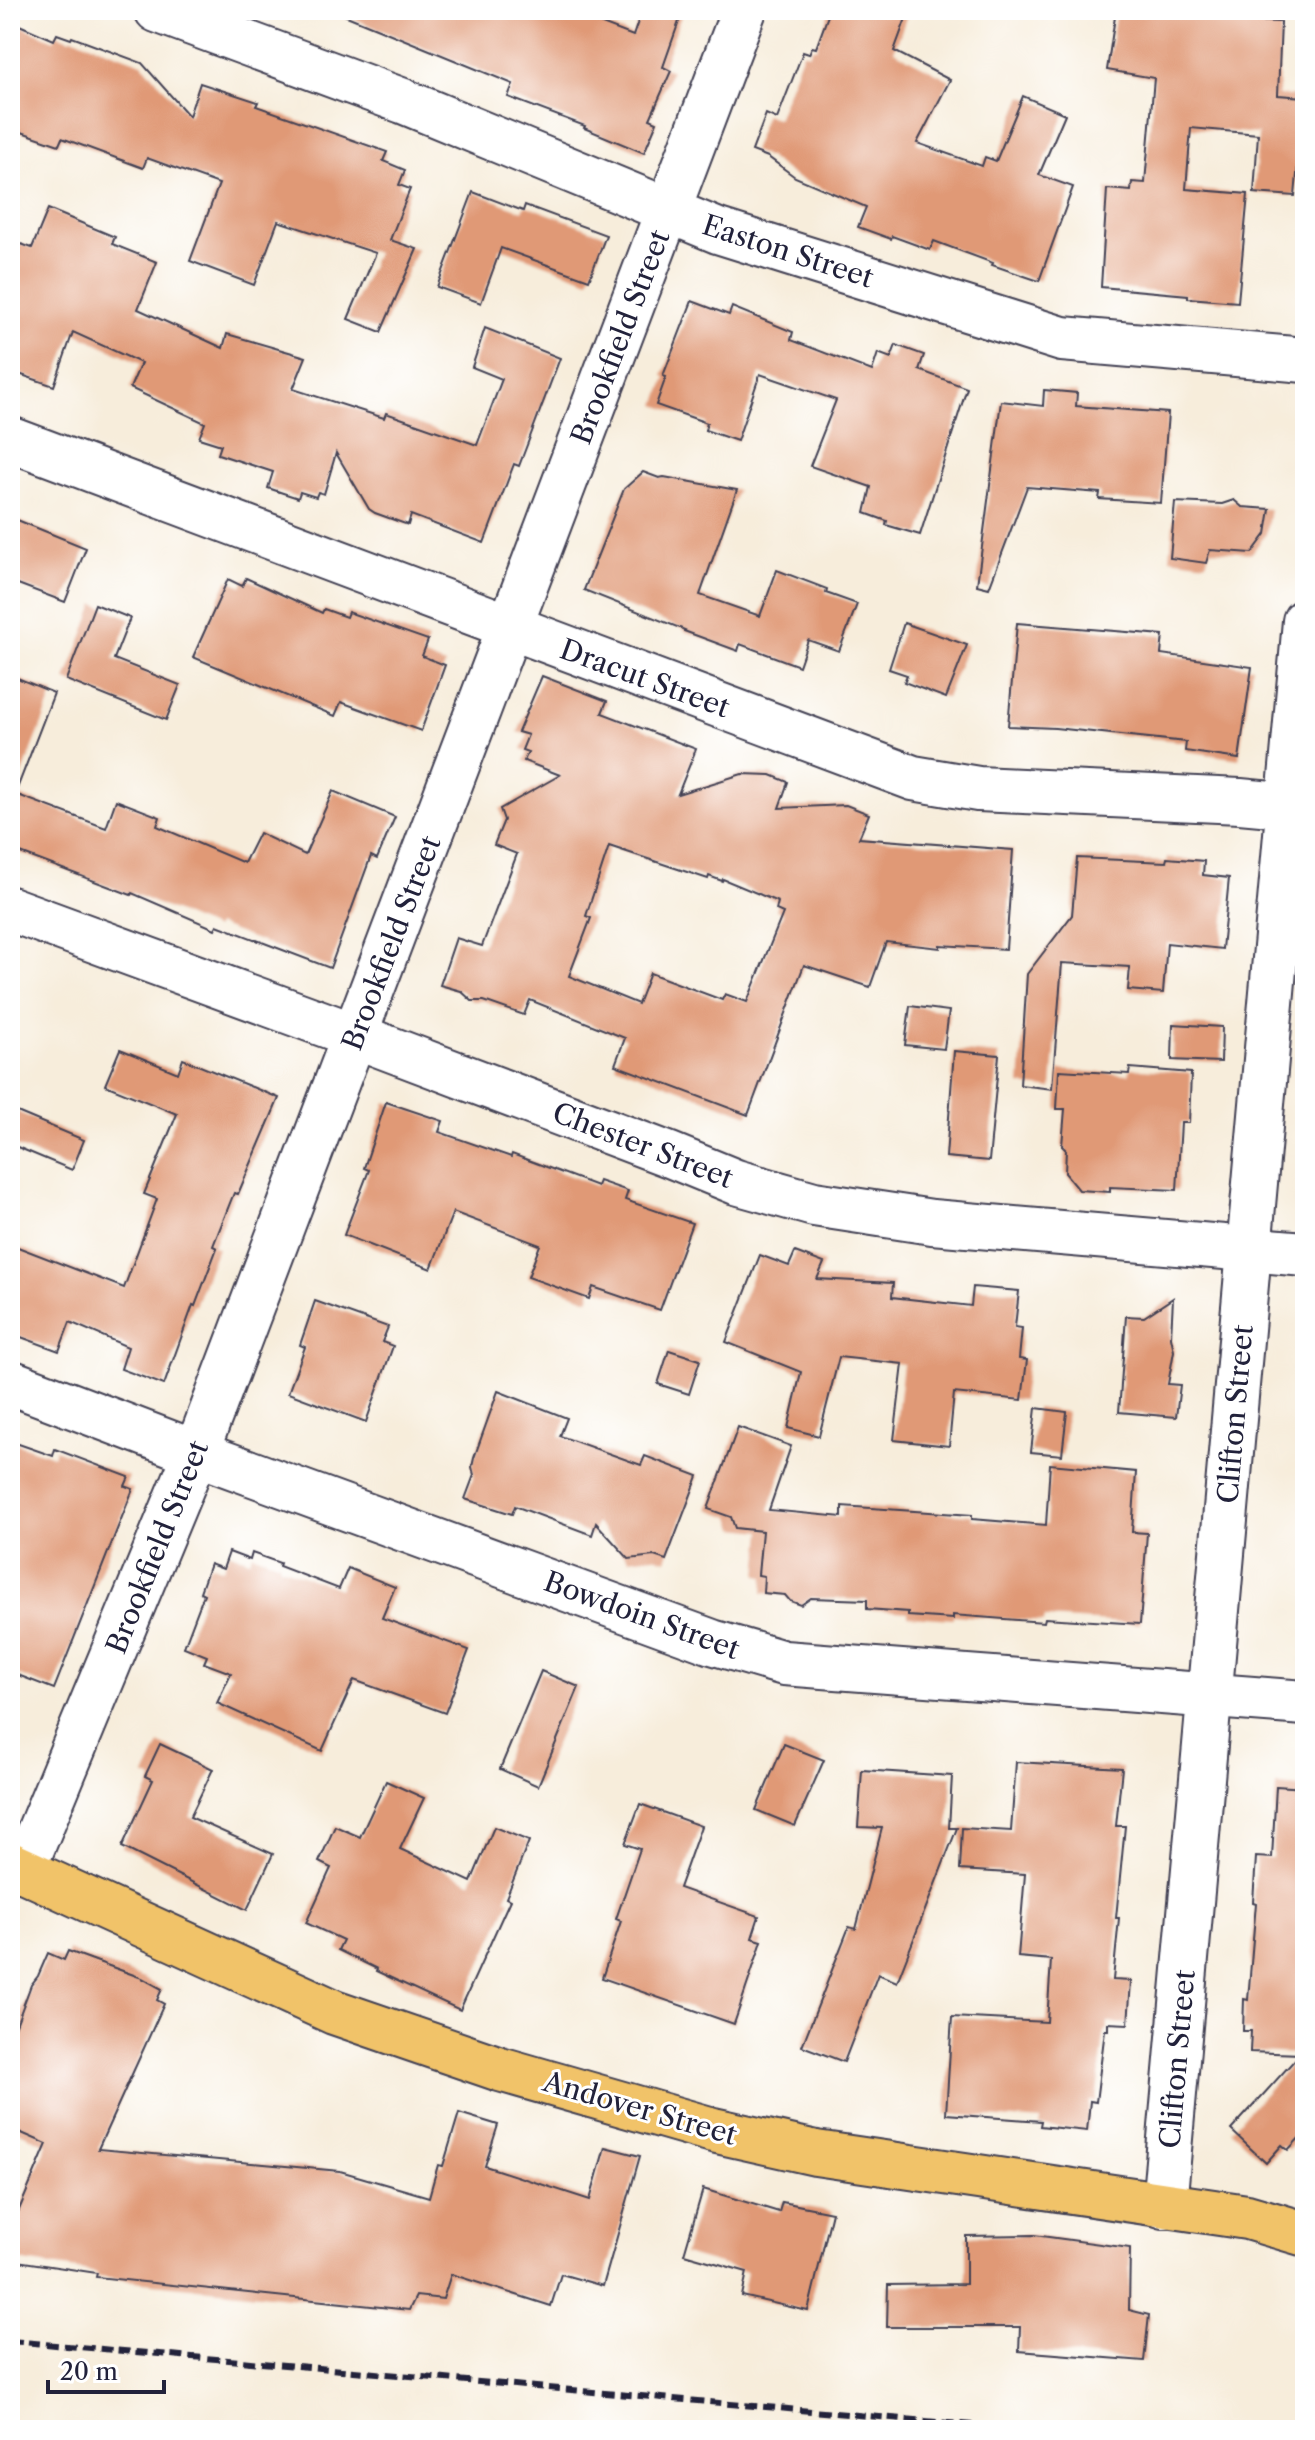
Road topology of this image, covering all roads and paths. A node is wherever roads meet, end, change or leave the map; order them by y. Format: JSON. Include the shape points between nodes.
{"nodes":[{"id":1,"x":157,"y":10,"type":"edge"},
{"id":2,"x":744,"y":10,"type":"edge"},
{"id":3,"x":668,"y":210,"type":"junction"},
{"id":4,"x":1305,"y":360,"type":"edge"},
{"id":5,"x":10,"y":439,"type":"edge"},
{"id":6,"x":1305,"y":621,"type":"edge"},
{"id":7,"x":510,"y":628,"type":"junction"},
{"id":8,"x":1297,"y":807,"type":"edge"},
{"id":9,"x":10,"y":909,"type":"edge"},
{"id":10,"x":356,"y":1036,"type":"junction"},
{"id":11,"x":1249,"y":1249,"type":"junction"},
{"id":12,"x":1305,"y":1254,"type":"edge"},
{"id":13,"x":10,"y":1382,"type":"edge"},
{"id":14,"x":196,"y":1453,"type":"junction"},
{"id":15,"x":1209,"y":1695,"type":"junction"},
{"id":16,"x":1305,"y":1703,"type":"edge"},
{"id":17,"x":17,"y":1867,"type":"edge"},
{"id":18,"x":1164,"y":2206,"type":"junction"},
{"id":19,"x":1305,"y":2234,"type":"edge"}],
"edges":[{"from":1,"to":3,"type":"street","name":"Easton Street","via":[[403,101]]},
{"from":2,"to":3,"type":"street","name":"Brookfield Street"},
{"from":3,"to":4,"type":"street","name":"Easton Street","via":[[718,231],[1062,339]]},
{"from":3,"to":7,"type":"street","name":"Brookfield Street"},
{"from":5,"to":7,"type":"street","name":"Dracut Street"},
{"from":6,"to":8,"type":"street","name":"Clifton Street"},
{"from":7,"to":8,"type":"street","name":"Dracut Street","via":[[913,778],[978,789]]},
{"from":7,"to":10,"type":"street","name":"Brookfield Street"},
{"from":8,"to":11,"type":"street","name":"Clifton Street"},
{"from":9,"to":10,"type":"street","name":"Chester Street"},
{"from":10,"to":11,"type":"street","name":"Chester Street","via":[[736,1182],[814,1204],[932,1222]]},
{"from":10,"to":14,"type":"street","name":"Brookfield Street"},
{"from":11,"to":12,"type":"street","name":"Chester Street"},
{"from":11,"to":15,"type":"street","name":"Clifton Street"},
{"from":13,"to":14,"type":"street","name":"Bowdoin Street"},
{"from":14,"to":15,"type":"street","name":"Bowdoin Street","via":[[712,1642],[784,1663]]},
{"from":14,"to":17,"type":"street","name":"Brookfield Street"},
{"from":15,"to":16,"type":"street","name":"Bowdoin Street"},
{"from":15,"to":18,"type":"street","name":"Clifton Street"},
{"from":17,"to":18,"type":"main road","name":"Andover Street","via":[[334,2012],[500,2069],[713,2130],[816,2153]]},
{"from":18,"to":19,"type":"main road","name":"Andover Street","via":[[1247,2217]]}]}
